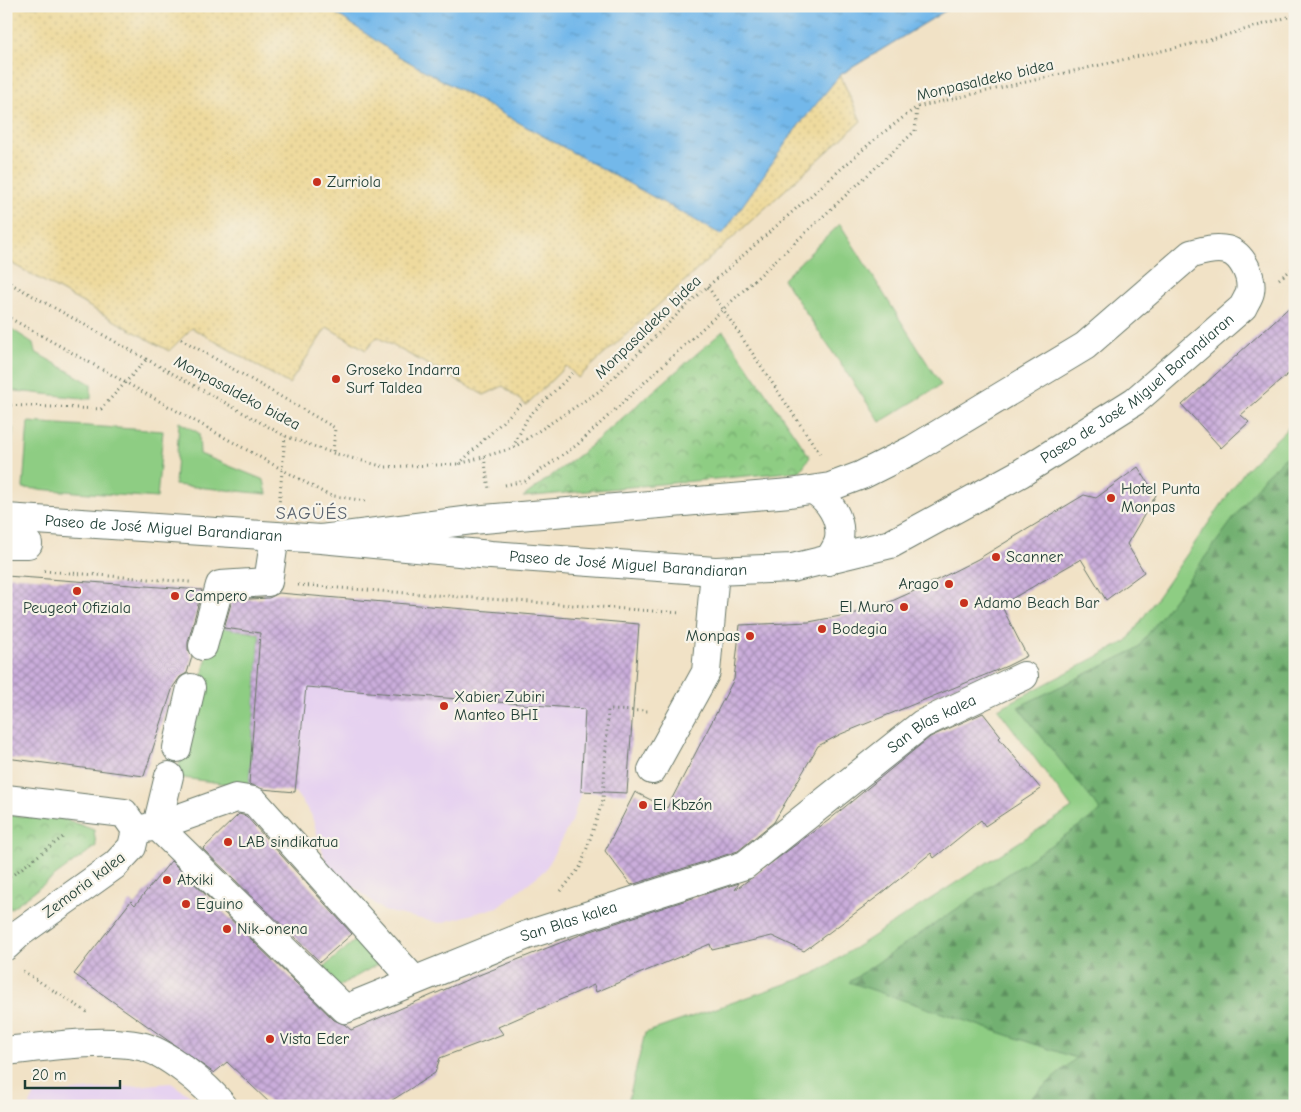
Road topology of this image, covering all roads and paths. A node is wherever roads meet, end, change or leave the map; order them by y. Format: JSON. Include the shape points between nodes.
{"nodes":[{"id":1,"x":1295,"y":15,"type":"edge"},
{"id":2,"x":917,"y":107,"type":"junction"},
{"id":3,"x":6,"y":281,"type":"edge"},
{"id":4,"x":708,"y":287,"type":"junction"},
{"id":5,"x":723,"y":309,"type":"junction"},
{"id":6,"x":6,"y":316,"type":"edge"},
{"id":7,"x":181,"y":339,"type":"dead end"},
{"id":8,"x":147,"y":359,"type":"junction"},
{"id":9,"x":573,"y":373,"type":"dead end"},
{"id":10,"x":126,"y":381,"type":"junction"},
{"id":11,"x":523,"y":402,"type":"dead end"},
{"id":12,"x":6,"y":405,"type":"edge"},
{"id":13,"x":285,"y":436,"type":"junction"},
{"id":14,"x":513,"y":448,"type":"junction"},
{"id":15,"x":333,"y":453,"type":"junction"},
{"id":16,"x":459,"y":464,"type":"junction"},
{"id":17,"x":283,"y":470,"type":"junction"},
{"id":18,"x":840,"y":484,"type":"junction"},
{"id":19,"x":481,"y":490,"type":"dead end"},
{"id":20,"x":813,"y":490,"type":"junction"},
{"id":21,"x":376,"y":503,"type":"dead end"},
{"id":22,"x":6,"y":518,"type":"edge"},
{"id":23,"x":275,"y":536,"type":"junction"},
{"id":24,"x":428,"y":538,"type":"junction"},
{"id":25,"x":828,"y":561,"type":"junction"},
{"id":26,"x":35,"y":570,"type":"dead end"},
{"id":27,"x":715,"y":571,"type":"junction"},
{"id":28,"x":268,"y":582,"type":"junction"},
{"id":29,"x":220,"y":585,"type":"junction"},
{"id":30,"x":711,"y":619,"type":"junction"},
{"id":31,"x":203,"y":646,"type":"dead end"},
{"id":32,"x":1024,"y":676,"type":"dead end"},
{"id":33,"x":191,"y":688,"type":"dead end"},
{"id":34,"x":685,"y":711,"type":"junction"},
{"id":35,"x":177,"y":748,"type":"dead end"},
{"id":36,"x":652,"y":770,"type":"dead end"},
{"id":37,"x":169,"y":776,"type":"dead end"},
{"id":38,"x":6,"y":799,"type":"edge"},
{"id":39,"x":100,"y":809,"type":"junction"},
{"id":40,"x":147,"y":828,"type":"junction"},
{"id":41,"x":6,"y":880,"type":"edge"},
{"id":42,"x":557,"y":896,"type":"dead end"},
{"id":43,"x":12,"y":956,"type":"edge"},
{"id":44,"x":414,"y":980,"type":"junction"},
{"id":45,"x":94,"y":1017,"type":"dead end"},
{"id":46,"x":6,"y":1051,"type":"edge"},
{"id":47,"x":223,"y":1106,"type":"edge"}],
"edges":[{"from":1,"to":2,"type":"path","name":"Monpasaldeko bidea","via":[[1209,40]]},
{"from":2,"to":4,"type":"path","name":"Monpasaldeko bidea","via":[[875,139]]},
{"from":2,"to":5,"type":"path","via":[[915,131]]},
{"from":3,"to":8,"type":"path","name":"Monpasaldeko bidea"},
{"from":4,"to":5,"type":"path"},
{"from":4,"to":14,"type":"path","name":"Monpasaldeko bidea","via":[[601,390]]},
{"from":5,"to":18,"type":"path"},
{"from":5,"to":19,"type":"path","via":[[577,445],[525,481]]},
{"from":6,"to":10,"type":"path"},
{"from":7,"to":15,"type":"path","via":[[335,428]]},
{"from":8,"to":10,"type":"path"},
{"from":8,"to":13,"type":"path","name":"Monpasaldeko bidea"},
{"from":9,"to":14,"type":"path","via":[[528,417]]},
{"from":10,"to":12,"type":"path","via":[[101,409]]},
{"from":10,"to":17,"type":"path"},
{"from":11,"to":16,"type":"path"},
{"from":13,"to":15,"type":"path","name":"Monpasaldeko bidea"},
{"from":13,"to":17,"type":"path"},
{"from":14,"to":16,"type":"path","name":"Monpasaldeko bidea"},
{"from":15,"to":16,"type":"path","name":"Monpasaldeko bidea","via":[[385,467]]},
{"from":17,"to":21,"type":"path","via":[[328,495]]},
{"from":17,"to":23,"type":"path"},
{"from":18,"to":20,"type":"street","name":"Paseo de José Miguel Barandiaran"},
{"from":18,"to":25,"type":"street","name":"Paseo de José Miguel Barandiaran","via":[[912,450],[1085,346],[1191,254],[1209,249],[1228,250],[1240,259],[1249,275],[1250,292],[1243,307],[1135,401],[1021,474],[891,544]]},
{"from":20,"to":24,"type":"street","name":"Paseo de José Miguel Barandiaran"},
{"from":20,"to":25,"type":"street","via":[[832,507],[838,523],[839,540]]},
{"from":22,"to":23,"type":"street","name":"Paseo de José Miguel Barandiaran"},
{"from":23,"to":24,"type":"street","name":"Paseo de José Miguel Barandiaran"},
{"from":23,"to":28,"type":"street"},
{"from":24,"to":27,"type":"street","name":"Paseo de José Miguel Barandiaran"},
{"from":25,"to":27,"type":"street","name":"Paseo de José Miguel Barandiaran","via":[[792,568]]},
{"from":26,"to":29,"type":"path"},
{"from":27,"to":30,"type":"street"},
{"from":28,"to":29,"type":"street"},
{"from":28,"to":30,"type":"path","via":[[675,612]]},
{"from":29,"to":31,"type":"street"},
{"from":30,"to":34,"type":"street","via":[[706,672]]},
{"from":32,"to":44,"type":"street","name":"San Blas kalea","via":[[922,724],[745,865],[527,934]]},
{"from":33,"to":35,"type":"street"},
{"from":34,"to":36,"type":"street"},
{"from":34,"to":42,"type":"path","via":[[608,710],[603,800],[581,866]]},
{"from":37,"to":40,"type":"street","name":"Zemoria kalea"},
{"from":38,"to":39,"type":"street"},
{"from":39,"to":40,"type":"street","via":[[124,813]]},
{"from":39,"to":41,"type":"path"},
{"from":40,"to":43,"type":"street","name":"Zemoria kalea","via":[[115,865],[20,932]]},
{"from":40,"to":44,"type":"street","name":"San Blas kalea","via":[[345,1009]]},
{"from":40,"to":44,"type":"street","via":[[236,798],[254,801]]},
{"from":43,"to":45,"type":"path","via":[[30,977]]},
{"from":46,"to":47,"type":"street","via":[[108,1043],[142,1046],[208,1088]]}]}
